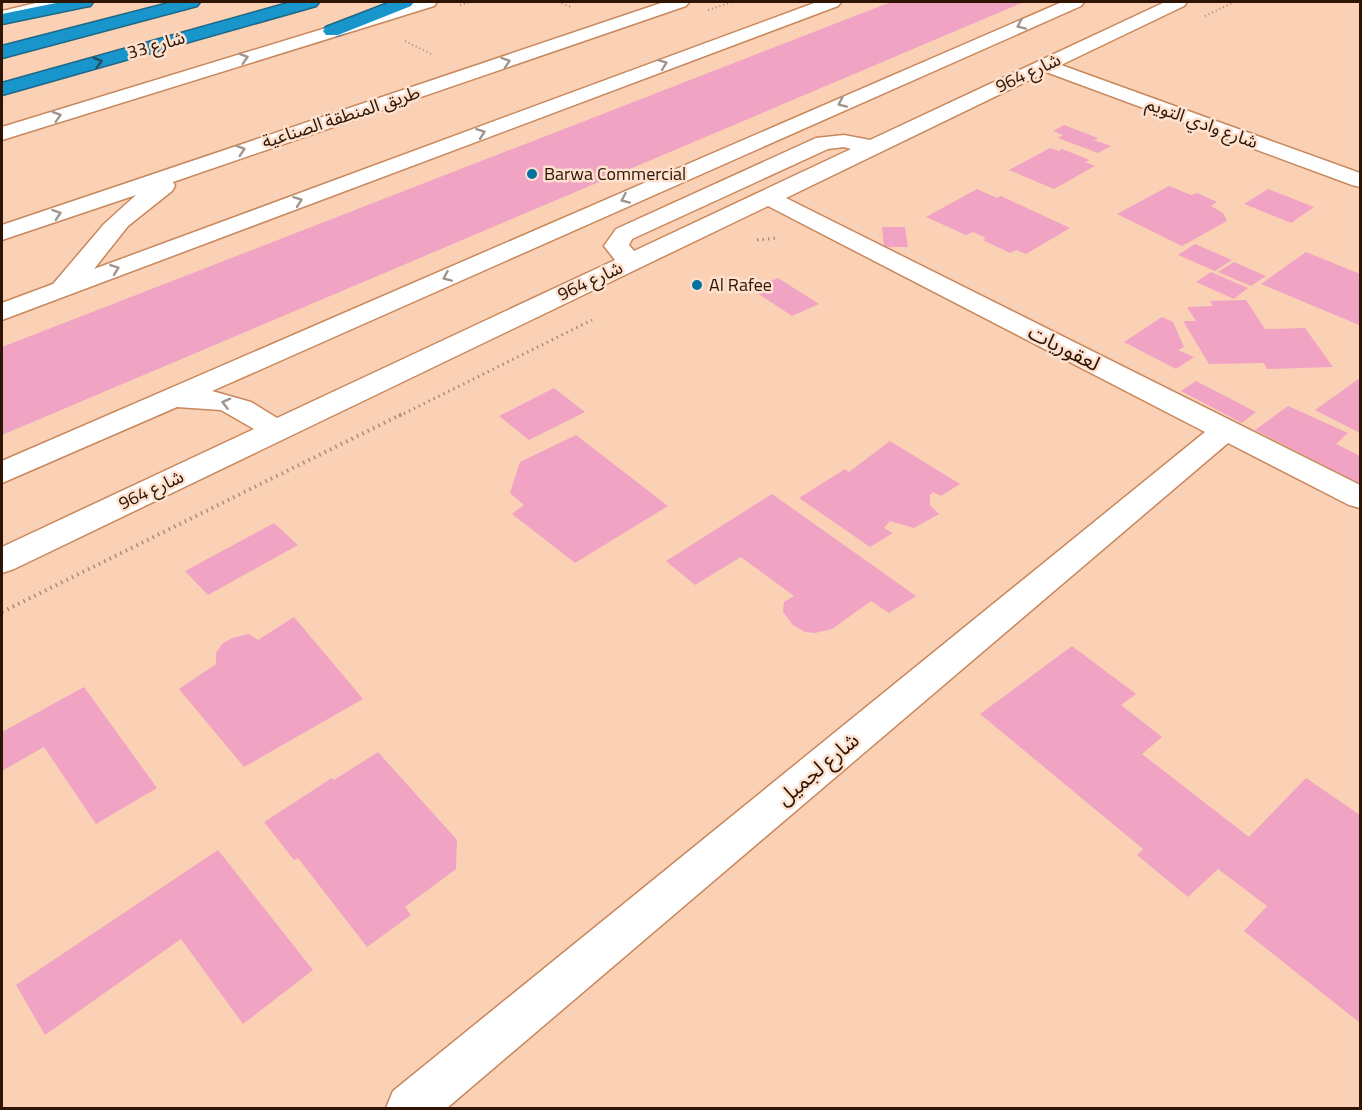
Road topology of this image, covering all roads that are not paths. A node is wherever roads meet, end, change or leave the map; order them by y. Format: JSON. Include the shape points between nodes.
{"nodes":[{"id":1,"x":60,"y":2,"type":"edge"},
{"id":2,"x":84,"y":2,"type":"edge"},
{"id":3,"x":191,"y":2,"type":"edge"},
{"id":4,"x":310,"y":2,"type":"edge"},
{"id":5,"x":405,"y":2,"type":"edge"},
{"id":6,"x":428,"y":2,"type":"edge"},
{"id":7,"x":641,"y":2,"type":"edge"},
{"id":8,"x":680,"y":2,"type":"edge"},
{"id":9,"x":832,"y":2,"type":"edge"},
{"id":10,"x":1075,"y":2,"type":"edge"},
{"id":11,"x":1178,"y":2,"type":"edge"},
{"id":12,"x":2,"y":18,"type":"edge"},
{"id":13,"x":616,"y":25,"type":"junction"},
{"id":14,"x":332,"y":31,"type":"junction"},
{"id":15,"x":2,"y":52,"type":"edge"},
{"id":16,"x":1044,"y":65,"type":"junction"},
{"id":17,"x":2,"y":89,"type":"edge"},
{"id":18,"x":2,"y":134,"type":"edge"},
{"id":19,"x":873,"y":147,"type":"junction"},
{"id":20,"x":212,"y":160,"type":"junction"},
{"id":21,"x":1360,"y":180,"type":"edge"},
{"id":22,"x":766,"y":197,"type":"junction"},
{"id":23,"x":2,"y":233,"type":"edge"},
{"id":24,"x":631,"y":262,"type":"junction"},
{"id":25,"x":59,"y":290,"type":"junction"},
{"id":26,"x":2,"y":312,"type":"edge"},
{"id":27,"x":168,"y":399,"type":"junction"},
{"id":28,"x":1226,"y":430,"type":"junction"},
{"id":29,"x":276,"y":431,"type":"junction"},
{"id":30,"x":2,"y":473,"type":"edge"},
{"id":31,"x":1360,"y":498,"type":"edge"},
{"id":32,"x":2,"y":561,"type":"edge"},
{"id":33,"x":410,"y":1108,"type":"edge"}],
"edges":[{"from":1,"to":12,"type":"street"},
{"from":2,"to":12,"type":"highway"},
{"from":3,"to":15,"type":"highway","name":"شارع 33"},
{"from":17,"to":4,"type":"highway","name":"شارع 33","one_way":true},
{"from":5,"to":14,"type":"highway"},
{"from":6,"to":14,"type":"street"},
{"from":7,"to":13,"type":"street"},
{"from":8,"to":13,"type":"street","name":"طريق المنطقة الصناعية"},
{"from":25,"to":9,"type":"street","one_way":true},
{"from":10,"to":27,"type":"street","one_way":true},
{"from":11,"to":16,"type":"street","name":"شارع 964"},
{"from":20,"to":13,"type":"street","name":"طريق المنطقة الصناعية","one_way":true},
{"from":18,"to":14,"type":"street","one_way":true},
{"from":16,"to":19,"type":"street","name":"شارع 964"},
{"from":16,"to":21,"type":"street","name":"شارع وادي التويم"},
{"from":19,"to":22,"type":"street","name":"شارع 964"},
{"from":19,"to":24,"type":"street","via":[[844,141],[824,143],[624,234],[616,246]]},
{"from":23,"to":20,"type":"street","name":"طريق المنطقة الصناعية","one_way":true},
{"from":20,"to":25,"type":"street","via":[[149,195],[120,221],[90,261]]},
{"from":22,"to":24,"type":"street","name":"شارع 964"},
{"from":22,"to":28,"type":"street","name":"لعقوريات"},
{"from":24,"to":29,"type":"street","name":"شارع 964"},
{"from":25,"to":26,"type":"street"},
{"from":29,"to":27,"type":"street","one_way":true,"via":[[246,409],[226,401]]},
{"from":27,"to":30,"type":"street"},
{"from":28,"to":31,"type":"street","name":"لعقوريات"},
{"from":28,"to":33,"type":"street","name":"شارع لجميل"},
{"from":29,"to":32,"type":"street","name":"شارع 964"}]}
